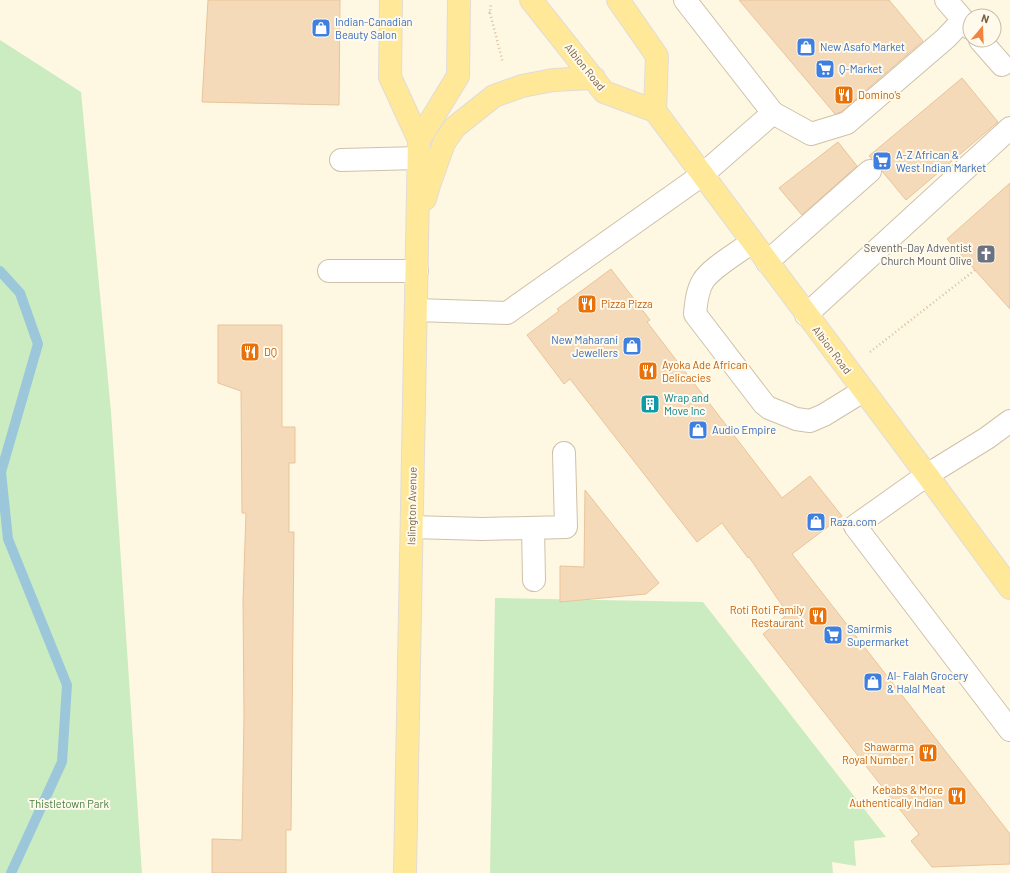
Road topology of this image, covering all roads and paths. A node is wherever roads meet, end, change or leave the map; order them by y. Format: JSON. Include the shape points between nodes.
{"nodes":[{"id":1,"x":391,"y":0,"type":"edge"},
{"id":2,"x":458,"y":0,"type":"edge"},
{"id":3,"x":531,"y":0,"type":"edge"},
{"id":4,"x":618,"y":0,"type":"edge"},
{"id":5,"x":685,"y":0,"type":"edge"},
{"id":6,"x":946,"y":0,"type":"edge"},
{"id":7,"x":490,"y":13,"type":"dead end"},
{"id":8,"x":962,"y":19,"type":"edge"},
{"id":9,"x":962,"y":27,"type":"edge"},
{"id":10,"x":987,"y":48,"type":"edge"},
{"id":11,"x":1002,"y":66,"type":"dead end"},
{"id":12,"x":504,"y":69,"type":"dead end"},
{"id":13,"x":594,"y":78,"type":"junction"},
{"id":14,"x":655,"y":111,"type":"junction"},
{"id":15,"x":772,"y":112,"type":"junction"},
{"id":16,"x":1010,"y":128,"type":"edge"},
{"id":17,"x":419,"y":149,"type":"junction"},
{"id":18,"x":341,"y":160,"type":"dead end"},
{"id":19,"x":870,"y":171,"type":"dead end"},
{"id":20,"x":702,"y":175,"type":"junction"},
{"id":21,"x":418,"y":227,"type":"junction"},
{"id":22,"x":752,"y":242,"type":"junction"},
{"id":23,"x":767,"y":262,"type":"junction"},
{"id":24,"x":975,"y":270,"type":"dead end"},
{"id":25,"x":329,"y":271,"type":"dead end"},
{"id":26,"x":417,"y":271,"type":"junction"},
{"id":27,"x":416,"y":310,"type":"junction"},
{"id":28,"x":806,"y":315,"type":"junction"},
{"id":29,"x":848,"y":370,"type":"junction"},
{"id":30,"x":863,"y":391,"type":"junction"},
{"id":31,"x":1010,"y":421,"type":"edge"},
{"id":32,"x":564,"y":453,"type":"dead end"},
{"id":33,"x":927,"y":475,"type":"junction"},
{"id":34,"x":412,"y":527,"type":"junction"},
{"id":35,"x":533,"y":528,"type":"junction"},
{"id":36,"x":534,"y":580,"type":"dead end"},
{"id":37,"x":1010,"y":588,"type":"edge"},
{"id":38,"x":1010,"y":730,"type":"edge"},
{"id":39,"x":405,"y":873,"type":"edge"}],
"edges":[{"from":1,"to":17,"type":"main road","name":"Islington Avenue","via":[[390,77]]},
{"from":2,"to":17,"type":"main road","via":[[458,76]]},
{"from":3,"to":13,"type":"main road","name":"Albion Road"},
{"from":4,"to":14,"type":"main road","via":[[657,56]]},
{"from":5,"to":15,"type":"lane"},
{"from":6,"to":8,"type":"lane"},
{"from":7,"to":12,"type":"path"},
{"from":9,"to":15,"type":"lane","via":[[847,123],[811,134]]},
{"from":10,"to":11,"type":"lane"},
{"from":13,"to":14,"type":"main road","name":"Albion Road","via":[[604,92]]},
{"from":13,"to":21,"type":"main road","via":[[553,80],[508,90],[494,96],[455,127],[441,150]]},
{"from":14,"to":20,"type":"main road","name":"Albion Road"},
{"from":15,"to":20,"type":"lane"},
{"from":16,"to":28,"type":"lane"},
{"from":17,"to":18,"type":"lane"},
{"from":17,"to":21,"type":"main road","name":"Islington Avenue"},
{"from":19,"to":23,"type":"lane"},
{"from":20,"to":22,"type":"main road","name":"Albion Road"},
{"from":20,"to":27,"type":"lane","via":[[507,313]]},
{"from":21,"to":26,"type":"main road","name":"Islington Avenue"},
{"from":22,"to":23,"type":"main road","name":"Albion Road"},
{"from":22,"to":30,"type":"lane","via":[[704,280],[696,299],[695,314],[769,408],[796,419],[810,421]]},
{"from":23,"to":28,"type":"main road","name":"Albion Road"},
{"from":24,"to":29,"type":"path"},
{"from":25,"to":26,"type":"lane"},
{"from":26,"to":27,"type":"main road","name":"Islington Avenue"},
{"from":27,"to":34,"type":"main road","name":"Islington Avenue"},
{"from":28,"to":29,"type":"main road","name":"Albion Road"},
{"from":29,"to":30,"type":"main road","name":"Albion Road"},
{"from":30,"to":33,"type":"main road","name":"Albion Road"},
{"from":31,"to":33,"type":"lane"},
{"from":32,"to":35,"type":"lane","via":[[566,527]]},
{"from":33,"to":37,"type":"main road","name":"Albion Road"},
{"from":33,"to":38,"type":"lane","via":[[855,526]]},
{"from":34,"to":35,"type":"lane"},
{"from":34,"to":39,"type":"main road","name":"Islington Avenue"},
{"from":35,"to":36,"type":"lane"}]}
